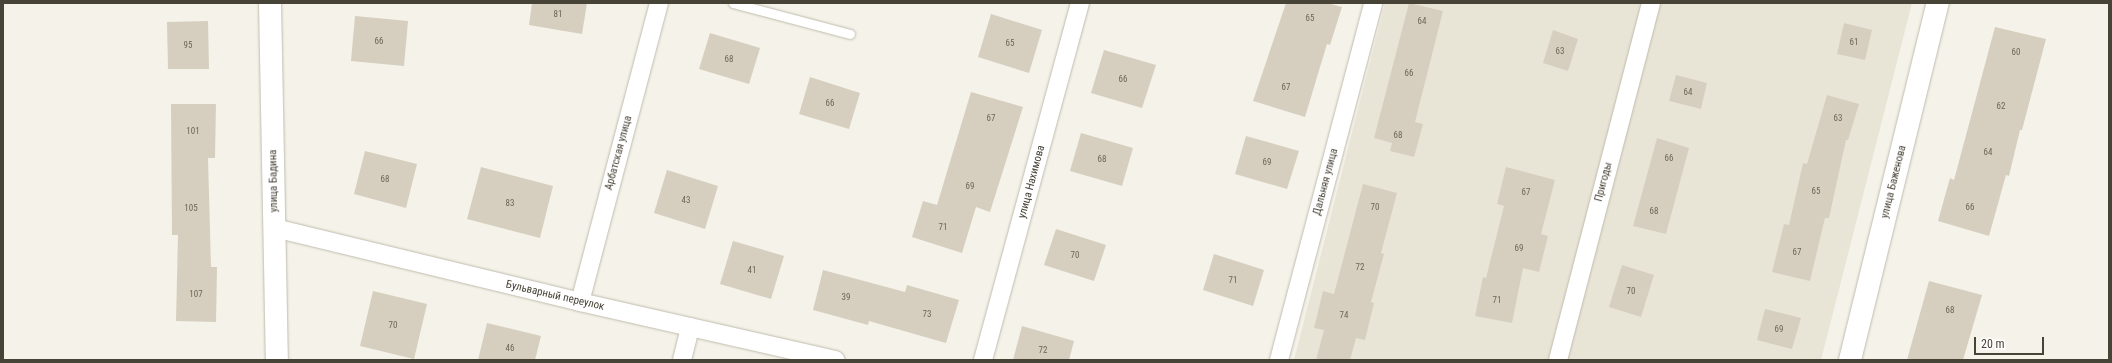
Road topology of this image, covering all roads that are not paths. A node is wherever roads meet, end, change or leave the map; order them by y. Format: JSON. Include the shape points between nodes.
{"nodes":[{"id":1,"x":270,"y":3,"type":"edge"},
{"id":2,"x":659,"y":3,"type":"edge"},
{"id":3,"x":733,"y":3,"type":"edge"},
{"id":4,"x":1080,"y":3,"type":"edge"},
{"id":5,"x":1373,"y":3,"type":"edge"},
{"id":6,"x":1651,"y":3,"type":"edge"},
{"id":7,"x":1938,"y":3,"type":"edge"},
{"id":8,"x":850,"y":34,"type":"dead end"},
{"id":9,"x":275,"y":228,"type":"junction"},
{"id":10,"x":580,"y":302,"type":"junction"},
{"id":11,"x":690,"y":327,"type":"junction"},
{"id":12,"x":277,"y":360,"type":"edge"},
{"id":13,"x":682,"y":360,"type":"edge"},
{"id":14,"x":835,"y":360,"type":"edge"},
{"id":15,"x":983,"y":360,"type":"edge"},
{"id":16,"x":1279,"y":360,"type":"edge"},
{"id":17,"x":1558,"y":360,"type":"edge"},
{"id":18,"x":1850,"y":360,"type":"edge"}],
"edges":[{"from":1,"to":9,"type":"street","name":"улица Бадина"},
{"from":2,"to":10,"type":"street","name":"Арбатская улица"},
{"from":3,"to":8,"type":"lane"},
{"from":4,"to":15,"type":"street","name":"улица Нахимова"},
{"from":5,"to":16,"type":"street","name":"Дальняя улица"},
{"from":6,"to":17,"type":"street","name":"Пригоды"},
{"from":7,"to":18,"type":"street","name":"улица Баженова"},
{"from":9,"to":10,"type":"street","name":"Бульварный переулок"},
{"from":9,"to":12,"type":"street","name":"улица Бадина"},
{"from":10,"to":11,"type":"street","name":"Бульварный переулок"},
{"from":11,"to":13,"type":"street"},
{"from":11,"to":14,"type":"street","name":"Бульварный переулок"}]}
